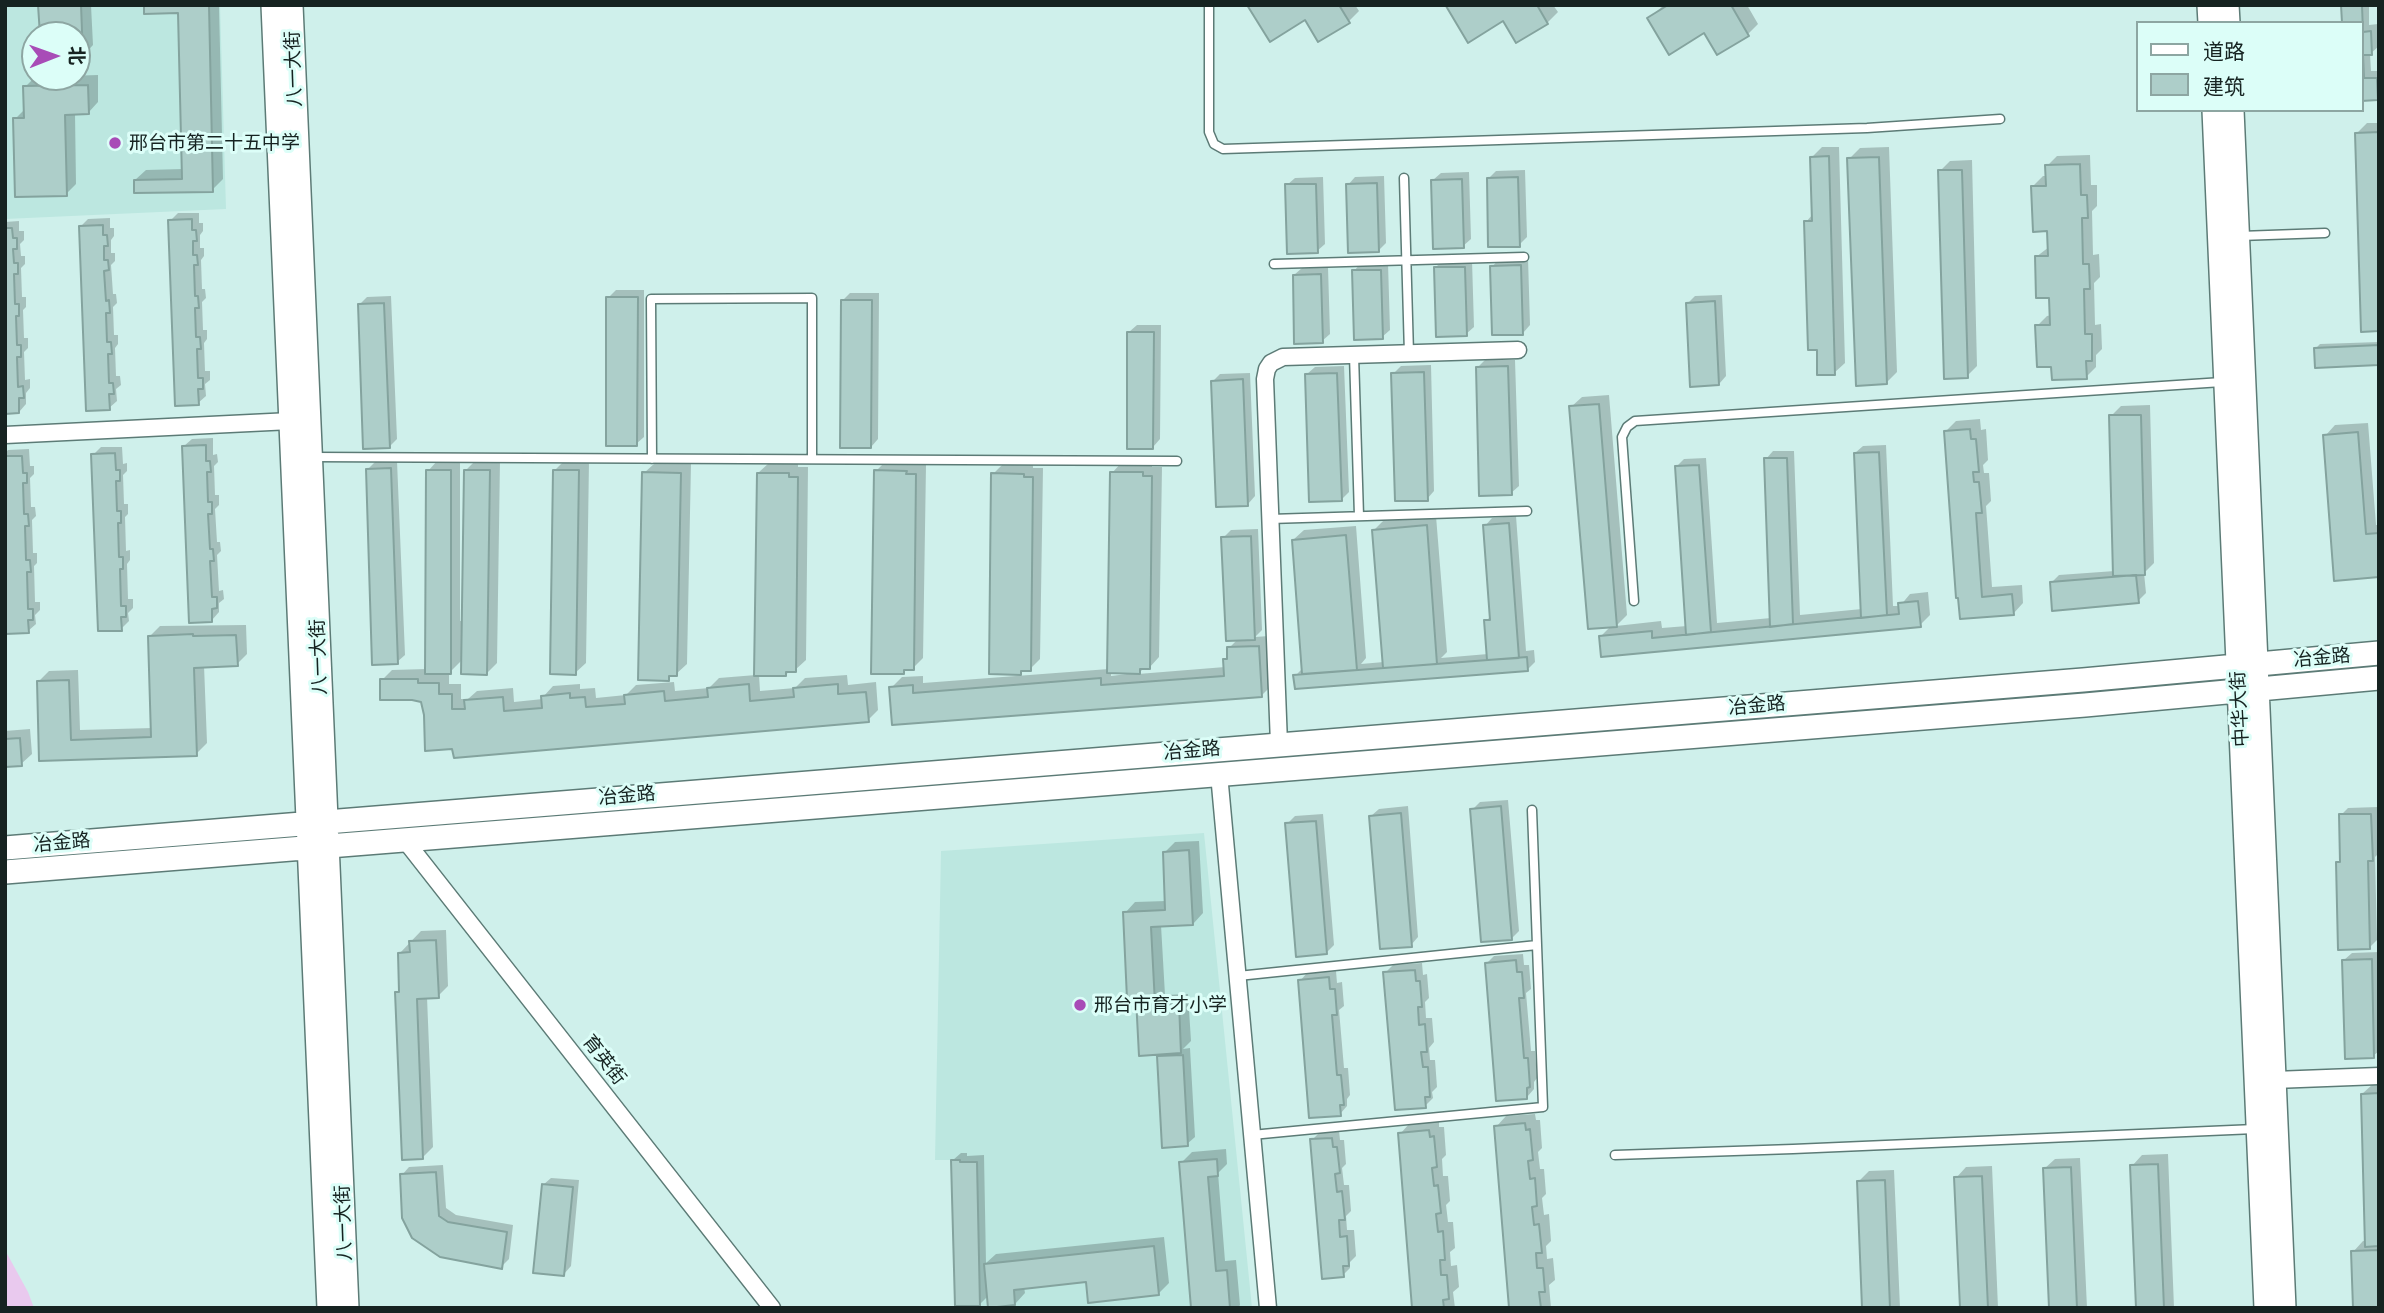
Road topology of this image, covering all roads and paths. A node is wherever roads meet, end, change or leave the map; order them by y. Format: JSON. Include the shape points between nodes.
{"nodes":[{"id":1,"x":274,"y":5,"type":"edge"},
{"id":2,"x":291,"y":5,"type":"edge"},
{"id":3,"x":1209,"y":5,"type":"edge"},
{"id":4,"x":2214,"y":112,"type":"edge"},
{"id":5,"x":2232,"y":112,"type":"edge"},
{"id":6,"x":2000,"y":119,"type":"dead end"},
{"id":7,"x":1404,"y":178,"type":"dead end"},
{"id":8,"x":2325,"y":233,"type":"dead end"},
{"id":9,"x":2237,"y":236,"type":"junction"},
{"id":10,"x":1524,"y":257,"type":"dead end"},
{"id":11,"x":1406,"y":260,"type":"junction"},
{"id":12,"x":1274,"y":264,"type":"dead end"},
{"id":13,"x":1518,"y":350,"type":"dead end"},
{"id":14,"x":1409,"y":354,"type":"junction"},
{"id":15,"x":1353,"y":355,"type":"junction"},
{"id":16,"x":2225,"y":382,"type":"junction"},
{"id":17,"x":291,"y":421,"type":"junction"},
{"id":18,"x":5,"y":435,"type":"edge"},
{"id":19,"x":311,"y":457,"type":"junction"},
{"id":20,"x":652,"y":459,"type":"junction"},
{"id":21,"x":813,"y":460,"type":"junction"},
{"id":22,"x":1177,"y":461,"type":"dead end"},
{"id":23,"x":1527,"y":511,"type":"dead end"},
{"id":24,"x":1359,"y":516,"type":"junction"},
{"id":25,"x":1270,"y":519,"type":"junction"},
{"id":26,"x":1634,"y":601,"type":"dead end"},
{"id":27,"x":2379,"y":653,"type":"edge"},
{"id":28,"x":2247,"y":665,"type":"junction"},
{"id":29,"x":2379,"y":678,"type":"edge"},
{"id":30,"x":2248,"y":690,"type":"junction"},
{"id":31,"x":1279,"y":744,"type":"junction"},
{"id":32,"x":1219,"y":774,"type":"junction"},
{"id":33,"x":1532,"y":810,"type":"dead end"},
{"id":34,"x":317,"y":822,"type":"junction"},
{"id":35,"x":404,"y":839,"type":"junction"},
{"id":36,"x":318,"y":846,"type":"junction"},
{"id":37,"x":5,"y":848,"type":"edge"},
{"id":38,"x":5,"y":872,"type":"edge"},
{"id":39,"x":1537,"y":945,"type":"junction"},
{"id":40,"x":1238,"y":976,"type":"junction"},
{"id":41,"x":2379,"y":1076,"type":"edge"},
{"id":42,"x":2274,"y":1080,"type":"junction"},
{"id":43,"x":2258,"y":1129,"type":"junction"},
{"id":44,"x":1252,"y":1135,"type":"junction"},
{"id":45,"x":1615,"y":1154,"type":"dead end"},
{"id":46,"x":329,"y":1308,"type":"edge"},
{"id":47,"x":347,"y":1308,"type":"edge"},
{"id":48,"x":772,"y":1308,"type":"edge"},
{"id":49,"x":1268,"y":1308,"type":"edge"},
{"id":50,"x":2266,"y":1308,"type":"edge"},
{"id":51,"x":2284,"y":1308,"type":"edge"}],
"edges":[{"from":1,"to":17,"type":"street","name":"八一大街"},
{"from":2,"to":19,"type":"street","name":"八一大街"},
{"from":3,"to":6,"type":"lane","via":[[1209,132],[1214,144],[1223,149],[1854,129]]},
{"from":4,"to":16,"type":"street","name":"中华大街"},
{"from":5,"to":9,"type":"street","name":"中华大街"},
{"from":7,"to":11,"type":"lane"},
{"from":8,"to":9,"type":"lane"},
{"from":9,"to":28,"type":"street","name":"中华大街"},
{"from":10,"to":11,"type":"lane"},
{"from":11,"to":12,"type":"lane"},
{"from":11,"to":14,"type":"lane"},
{"from":13,"to":14,"type":"street"},
{"from":14,"to":15,"type":"street"},
{"from":15,"to":24,"type":"lane"},
{"from":15,"to":25,"type":"street","via":[[1283,357],[1267,369]]},
{"from":16,"to":26,"type":"lane","via":[[1635,421],[1622,437]]},
{"from":16,"to":28,"type":"street","name":"中华大街"},
{"from":17,"to":18,"type":"street"},
{"from":17,"to":34,"type":"street","name":"八一大街"},
{"from":19,"to":20,"type":"lane"},
{"from":19,"to":34,"type":"street","name":"八一大街"},
{"from":20,"to":21,"type":"lane"},
{"from":20,"to":21,"type":"lane","via":[[651,299],[812,298]]},
{"from":21,"to":22,"type":"lane"},
{"from":23,"to":24,"type":"lane"},
{"from":24,"to":25,"type":"lane"},
{"from":25,"to":31,"type":"street"},
{"from":27,"to":28,"type":"street","name":"冶金路"},
{"from":28,"to":30,"type":"street","name":"中华大街"},
{"from":28,"to":31,"type":"street","name":"冶金路"},
{"from":29,"to":30,"type":"street","name":"冶金路"},
{"from":30,"to":32,"type":"street","name":"冶金路"},
{"from":30,"to":42,"type":"street","name":"中华大街"},
{"from":30,"to":43,"type":"street","name":"中华大街"},
{"from":31,"to":34,"type":"street","name":"冶金路"},
{"from":32,"to":35,"type":"street","name":"冶金路"},
{"from":32,"to":40,"type":"street"},
{"from":33,"to":39,"type":"lane"},
{"from":34,"to":36,"type":"street","name":"八一大街"},
{"from":34,"to":37,"type":"street","name":"冶金路"},
{"from":35,"to":36,"type":"street","name":"冶金路"},
{"from":35,"to":48,"type":"street","name":"育英街"},
{"from":36,"to":38,"type":"street","name":"冶金路"},
{"from":36,"to":46,"type":"street","name":"八一大街"},
{"from":36,"to":47,"type":"street","name":"八一大街"},
{"from":39,"to":40,"type":"lane"},
{"from":39,"to":44,"type":"lane","via":[[1543,1107]]},
{"from":40,"to":44,"type":"street"},
{"from":41,"to":42,"type":"street"},
{"from":42,"to":51,"type":"street","name":"中华大街"},
{"from":43,"to":45,"type":"lane"},
{"from":43,"to":50,"type":"street","name":"中华大街"},
{"from":44,"to":49,"type":"street"}]}
